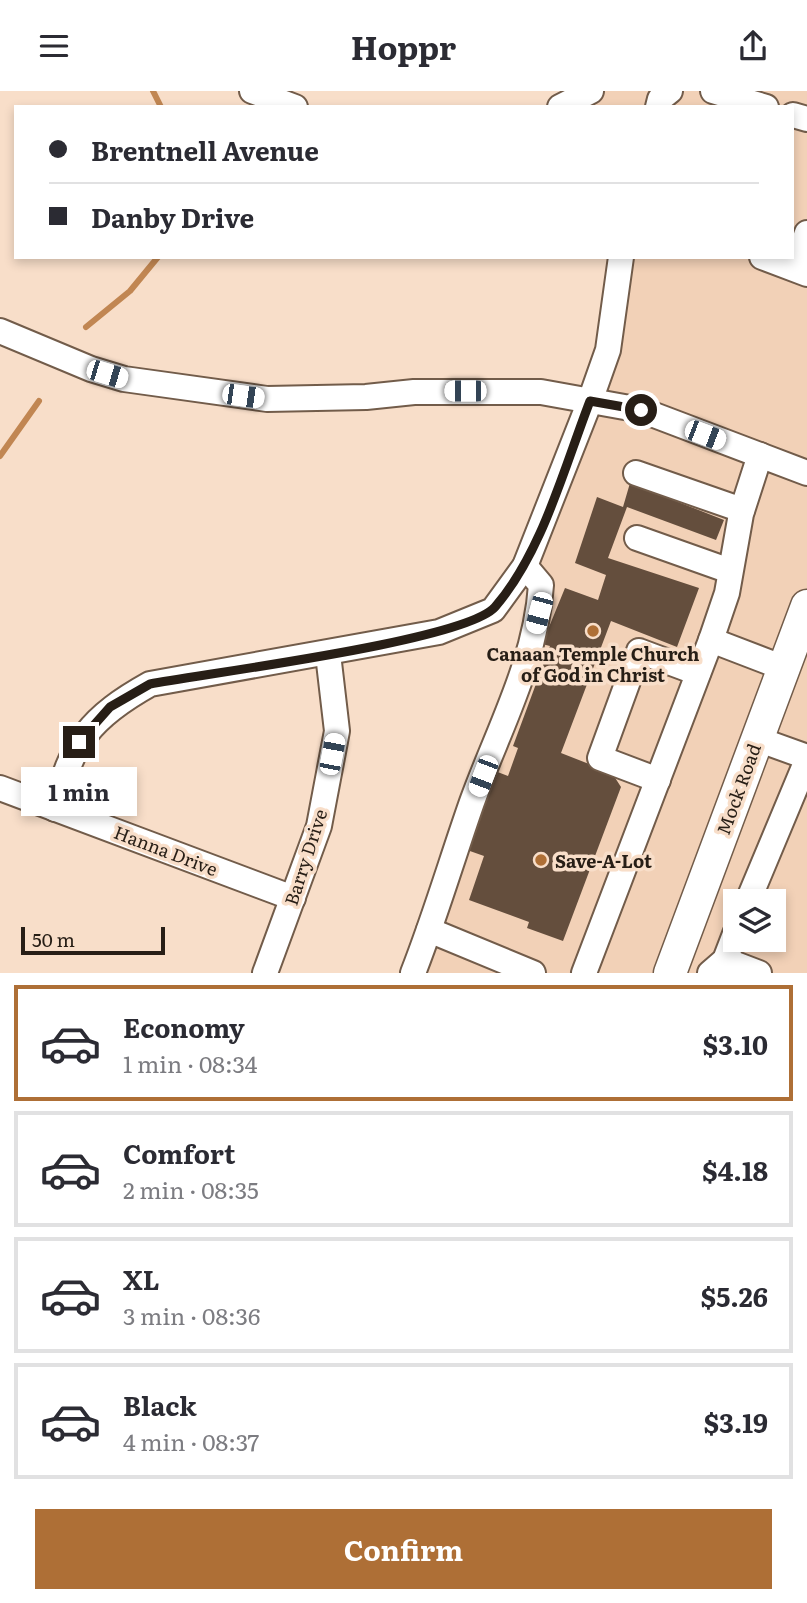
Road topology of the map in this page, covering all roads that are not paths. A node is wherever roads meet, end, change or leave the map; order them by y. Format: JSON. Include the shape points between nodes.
{"nodes":[{"id":1,"x":252,"y":91,"type":"edge"},
{"id":2,"x":670,"y":91,"type":"edge"},
{"id":3,"x":713,"y":91,"type":"edge"},
{"id":4,"x":590,"y":95,"type":"edge"},
{"id":5,"x":290,"y":105,"type":"edge"},
{"id":6,"x":565,"y":105,"type":"edge"},
{"id":7,"x":658,"y":105,"type":"edge"},
{"id":8,"x":759,"y":105,"type":"edge"},
{"id":9,"x":807,"y":233,"type":"edge"},
{"id":10,"x":621,"y":259,"type":"edge"},
{"id":11,"x":767,"y":259,"type":"edge"},
{"id":12,"x":800,"y":271,"type":"edge"},
{"id":13,"x":0,"y":331,"type":"edge"},
{"id":14,"x":590,"y":401,"type":"junction"},
{"id":15,"x":760,"y":455,"type":"junction"},
{"id":16,"x":636,"y":473,"type":"dead end"},
{"id":17,"x":807,"y":473,"type":"edge"},
{"id":18,"x":742,"y":510,"type":"junction"},
{"id":19,"x":637,"y":538,"type":"dead end"},
{"id":20,"x":525,"y":566,"type":"junction"},
{"id":21,"x":730,"y":571,"type":"junction"},
{"id":22,"x":807,"y":606,"type":"edge"},
{"id":23,"x":711,"y":640,"type":"junction"},
{"id":24,"x":328,"y":654,"type":"junction"},
{"id":25,"x":784,"y":668,"type":"junction"},
{"id":26,"x":698,"y":673,"type":"junction"},
{"id":27,"x":757,"y":739,"type":"junction"},
{"id":28,"x":807,"y":759,"type":"edge"},
{"id":29,"x":657,"y":780,"type":"junction"},
{"id":30,"x":0,"y":789,"type":"edge"},
{"id":31,"x":55,"y":809,"type":"junction"},
{"id":32,"x":753,"y":889,"type":"edge"},
{"id":33,"x":293,"y":898,"type":"junction"},
{"id":34,"x":429,"y":930,"type":"junction"},
{"id":35,"x":717,"y":966,"type":"edge"},
{"id":36,"x":674,"y":972,"type":"edge"},
{"id":37,"x":265,"y":973,"type":"edge"},
{"id":38,"x":413,"y":973,"type":"edge"},
{"id":39,"x":533,"y":973,"type":"edge"},
{"id":40,"x":584,"y":973,"type":"edge"},
{"id":41,"x":759,"y":973,"type":"edge"}],
"edges":[{"from":1,"to":5,"type":"street"},
{"from":2,"to":7,"type":"street"},
{"from":3,"to":8,"type":"street"},
{"from":4,"to":6,"type":"street"},
{"from":9,"to":12,"type":"street"},
{"from":10,"to":14,"type":"street","via":[[608,350]]},
{"from":11,"to":12,"type":"street"},
{"from":13,"to":14,"type":"street","via":[[124,379],[267,399],[414,391],[541,392]]},
{"from":14,"to":15,"type":"street","via":[[641,410]]},
{"from":14,"to":20,"type":"street"},
{"from":15,"to":17,"type":"street"},
{"from":15,"to":18,"type":"street"},
{"from":16,"to":18,"type":"street"},
{"from":18,"to":21,"type":"street"},
{"from":19,"to":21,"type":"street"},
{"from":20,"to":24,"type":"street","via":[[492,610],[439,632]]},
{"from":20,"to":34,"type":"street","via":[[541,585],[539,613],[523,675]]},
{"from":21,"to":23,"type":"street"},
{"from":22,"to":25,"type":"main road","name":"Mock Road"},
{"from":23,"to":25,"type":"street"},
{"from":23,"to":26,"type":"street"},
{"from":24,"to":31,"type":"street","via":[[150,684],[130,695],[110,707],[79,742]]},
{"from":24,"to":33,"type":"street","name":"Barry Drive","via":[[337,731],[318,826]]},
{"from":25,"to":27,"type":"main road","name":"Mock Road"},
{"from":26,"to":29,"type":"street"},
{"from":26,"to":29,"type":"street","via":[[639,651],[600,758]]},
{"from":27,"to":28,"type":"street"},
{"from":27,"to":36,"type":"main road","name":"Mock Road"},
{"from":28,"to":32,"type":"street"},
{"from":29,"to":40,"type":"street"},
{"from":30,"to":31,"type":"street","name":"Hanna Drive"},
{"from":31,"to":33,"type":"street","name":"Hanna Drive"},
{"from":33,"to":37,"type":"street","name":"Barry Drive"},
{"from":34,"to":38,"type":"street"},
{"from":34,"to":39,"type":"street"},
{"from":35,"to":41,"type":"street"}]}
